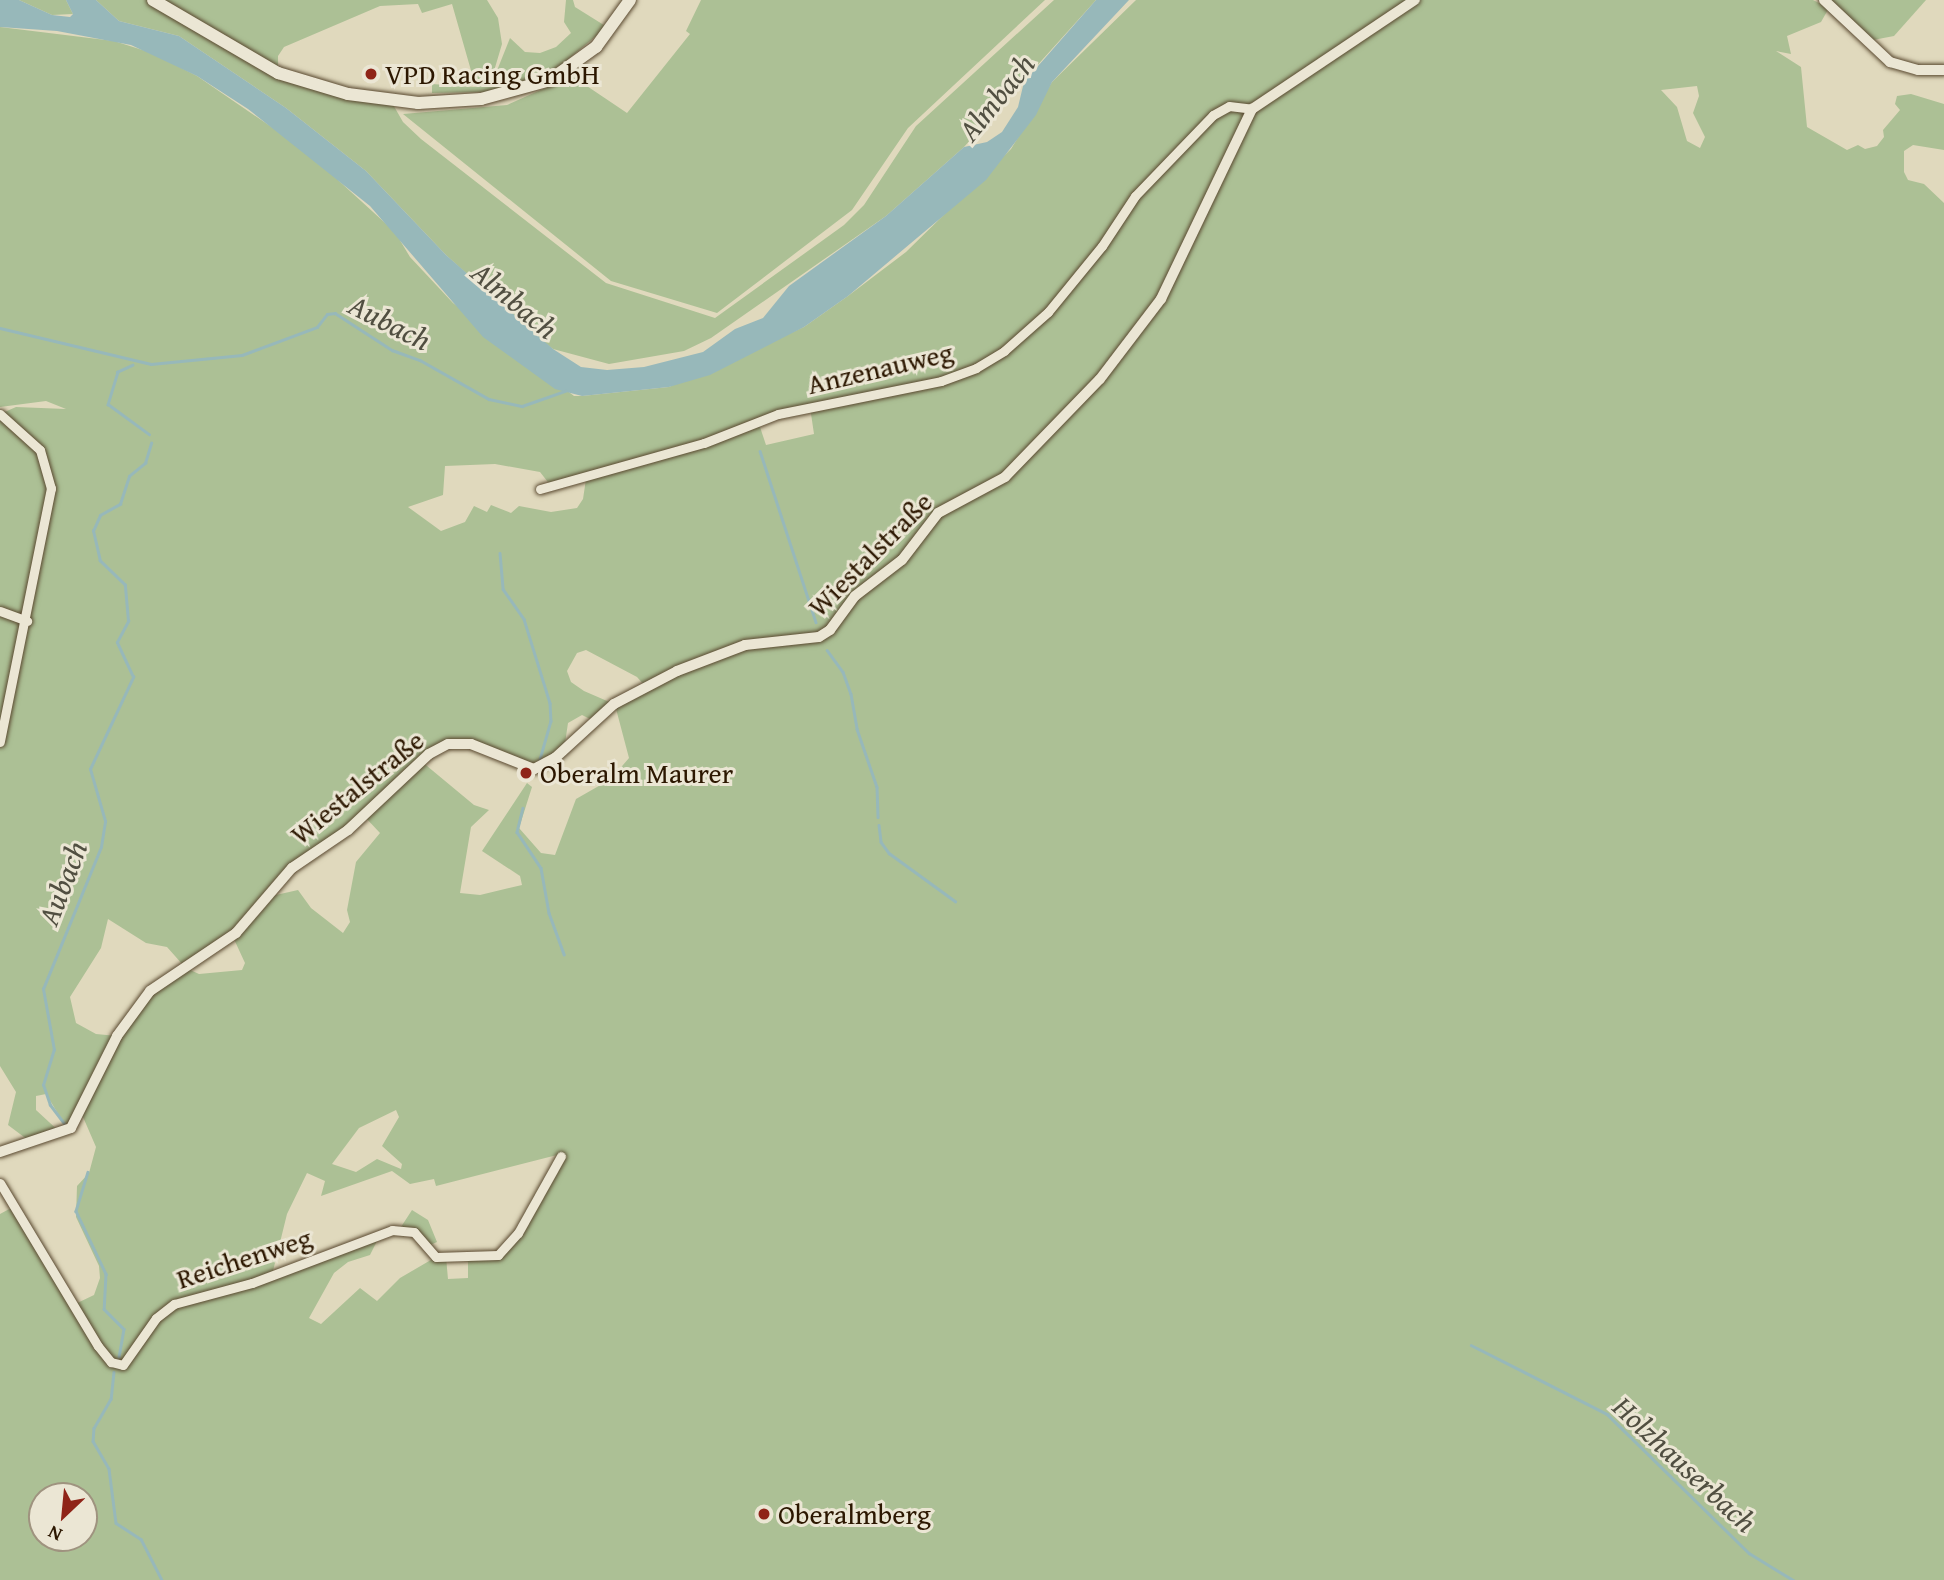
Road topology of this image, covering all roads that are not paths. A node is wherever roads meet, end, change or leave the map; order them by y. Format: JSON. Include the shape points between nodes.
{"nodes":[{"id":1,"x":153,"y":0,"type":"edge"},
{"id":2,"x":631,"y":0,"type":"edge"},
{"id":3,"x":1415,"y":0,"type":"edge"},
{"id":4,"x":1824,"y":0,"type":"edge"},
{"id":5,"x":1944,"y":70,"type":"edge"},
{"id":6,"x":1252,"y":110,"type":"junction"},
{"id":7,"x":0,"y":414,"type":"edge"},
{"id":8,"x":540,"y":489,"type":"dead end"},
{"id":9,"x":0,"y":611,"type":"edge"},
{"id":10,"x":27,"y":621,"type":"junction"},
{"id":11,"x":0,"y":742,"type":"edge"},
{"id":12,"x":0,"y":1152,"type":"edge"},
{"id":13,"x":561,"y":1156,"type":"dead end"},
{"id":14,"x":0,"y":1183,"type":"edge"}],
"edges":[{"from":1,"to":2,"type":"main road","via":[[278,73],[348,94],[418,103],[496,96],[550,80],[596,47]]},
{"from":3,"to":6,"type":"street"},
{"from":4,"to":5,"type":"street","via":[[1890,62],[1918,70]]},
{"from":6,"to":8,"type":"street","name":"Anzenauweg","via":[[1229,106],[1213,115],[1135,196],[1102,246],[1048,312],[1004,351],[976,368],[941,381],[778,414],[704,443]]},
{"from":6,"to":12,"type":"street","name":"Wiestalstraße","via":[[1161,299],[1100,379],[1005,477],[938,513],[902,560],[855,596],[830,630],[819,637],[745,645],[677,671],[614,704],[555,758],[534,769],[471,744],[448,744],[429,754],[348,830],[292,868],[236,933],[158,983],[128,1018],[71,1128]]},
{"from":7,"to":10,"type":"street","via":[[30,438],[49,475],[51,500]]},
{"from":9,"to":10,"type":"street"},
{"from":10,"to":11,"type":"street"},
{"from":13,"to":14,"type":"street","name":"Reichenweg","via":[[518,1233],[498,1255],[436,1257],[414,1232],[392,1230],[252,1283],[174,1304],[156,1318],[123,1365],[111,1362],[98,1346]]}]}
